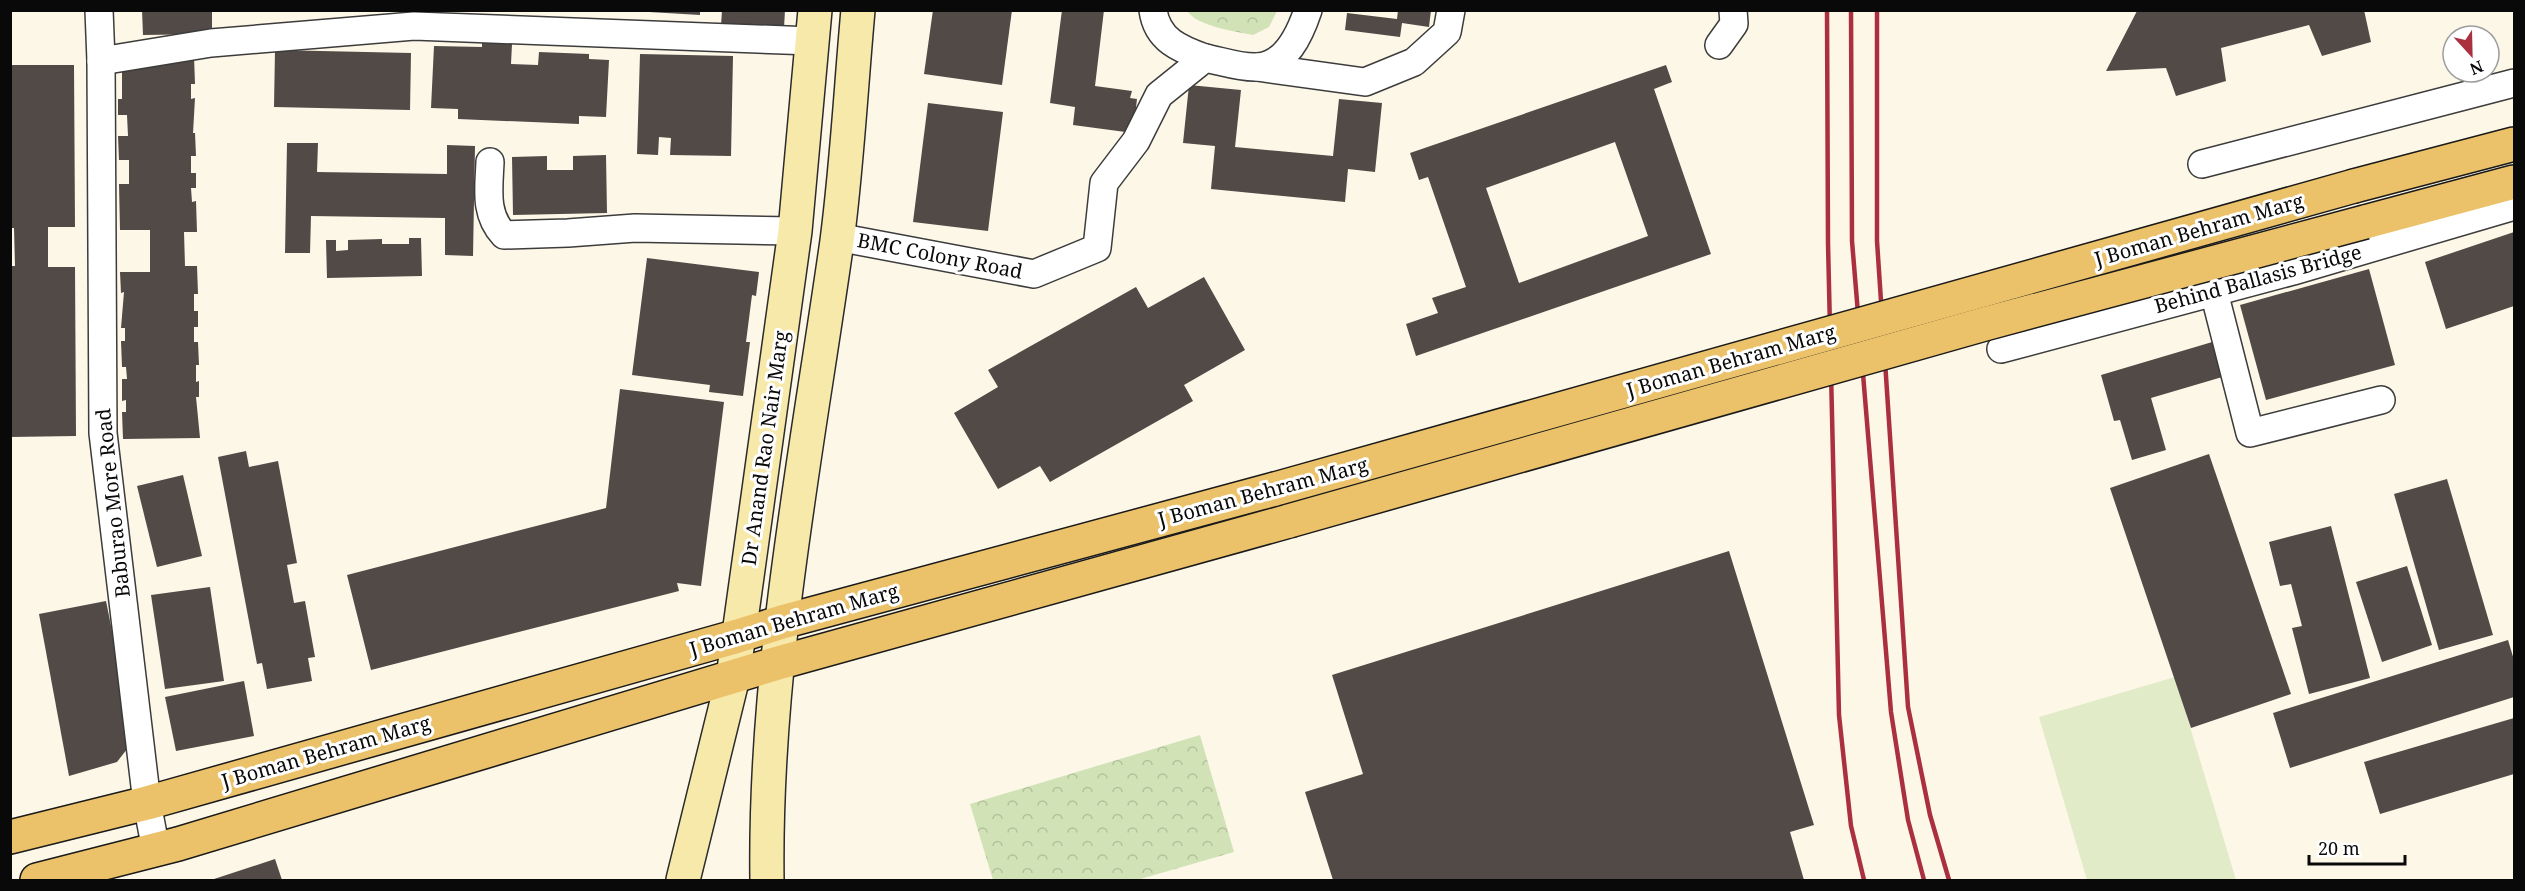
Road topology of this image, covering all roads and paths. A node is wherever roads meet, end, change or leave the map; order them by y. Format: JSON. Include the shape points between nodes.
{"nodes":[{"id":1,"x":99,"y":10,"type":"edge"},
{"id":2,"x":858,"y":10,"type":"edge"},
{"id":3,"x":1153,"y":10,"type":"edge"},
{"id":4,"x":1308,"y":10,"type":"edge"},
{"id":5,"x":1452,"y":10,"type":"edge"},
{"id":6,"x":1733,"y":10,"type":"edge"},
{"id":7,"x":814,"y":26,"type":"edge"},
{"id":8,"x":1719,"y":45,"type":"dead end"},
{"id":9,"x":1205,"y":58,"type":"junction"},
{"id":10,"x":101,"y":61,"type":"junction"},
{"id":11,"x":1257,"y":67,"type":"junction"},
{"id":12,"x":2514,"y":83,"type":"edge"},
{"id":13,"x":2514,"y":144,"type":"edge"},
{"id":14,"x":490,"y":162,"type":"dead end"},
{"id":15,"x":2202,"y":164,"type":"dead end"},
{"id":16,"x":2514,"y":182,"type":"edge"},
{"id":17,"x":2514,"y":206,"type":"edge"},
{"id":18,"x":795,"y":231,"type":"junction"},
{"id":19,"x":837,"y":237,"type":"junction"},
{"id":20,"x":2214,"y":292,"type":"junction"},
{"id":21,"x":2001,"y":349,"type":"dead end"},
{"id":22,"x":2381,"y":400,"type":"dead end"},
{"id":23,"x":782,"y":622,"type":"junction"},
{"id":24,"x":738,"y":636,"type":"junction"},
{"id":25,"x":778,"y":663,"type":"junction"},
{"id":26,"x":733,"y":677,"type":"junction"},
{"id":27,"x":147,"y":803,"type":"junction"},
{"id":28,"x":10,"y":837,"type":"edge"},
{"id":29,"x":156,"y":850,"type":"junction"},
{"id":30,"x":37,"y":880,"type":"edge"},
{"id":31,"x":683,"y":880,"type":"edge"},
{"id":32,"x":767,"y":880,"type":"edge"}],
"edges":[{"from":1,"to":10,"type":"street","name":"Baburao More Road"},
{"from":2,"to":19,"type":"main road","name":"Dr Anand Rao Nair Marg"},
{"from":3,"to":9,"type":"street","via":[[1159,30],[1167,39],[1180,50]]},
{"from":4,"to":11,"type":"street","via":[[1294,45],[1272,63]]},
{"from":5,"to":11,"type":"street","via":[[1448,32],[1414,62],[1365,81]]},
{"from":6,"to":8,"type":"street","via":[[1734,24]]},
{"from":7,"to":10,"type":"street","via":[[414,26],[211,43]]},
{"from":7,"to":18,"type":"main road","name":"Dr Anand Rao Nair Marg"},
{"from":9,"to":11,"type":"street"},
{"from":9,"to":19,"type":"street","name":"BMC Colony Road","via":[[1159,95],[1136,141],[1104,183],[1097,248],[1034,274]]},
{"from":10,"to":27,"type":"street","name":"Baburao More Road","via":[[103,433]]},
{"from":12,"to":15,"type":"street"},
{"from":13,"to":23,"type":"main road","name":"J Boman Behram Marg","bridge":true},
{"from":14,"to":18,"type":"street","via":[[489,205],[494,225],[504,235],[635,228]]},
{"from":16,"to":25,"type":"main road","name":"J Boman Behram Marg","bridge":true,"via":[[1977,327]]},
{"from":17,"to":20,"type":"street","name":"Behind Ballasis Bridge"},
{"from":18,"to":24,"type":"main road","name":"Dr Anand Rao Nair Marg"},
{"from":19,"to":23,"type":"main road","name":"Dr Anand Rao Nair Marg"},
{"from":20,"to":21,"type":"street","name":"Behind Ballasis Bridge"},
{"from":20,"to":22,"type":"street","via":[[2250,434]]},
{"from":23,"to":24,"type":"main road","name":"J Boman Behram Marg"},
{"from":23,"to":25,"type":"main road","name":"Dr Anand Rao Nair Marg"},
{"from":24,"to":26,"type":"main road","name":"Dr Anand Rao Nair Marg"},
{"from":24,"to":27,"type":"main road","name":"J Boman Behram Marg"},
{"from":25,"to":26,"type":"main road","name":"J Boman Behram Marg"},
{"from":25,"to":32,"type":"main road","name":"Dr Anand Rao Nair Marg"},
{"from":26,"to":29,"type":"main road","name":"J Boman Behram Marg"},
{"from":26,"to":31,"type":"main road","name":"Dr Anand Rao Nair Marg"},
{"from":27,"to":28,"type":"main road","name":"J Boman Behram Marg"},
{"from":27,"to":29,"type":"street","name":"Baburao More Road"},
{"from":29,"to":30,"type":"main road","name":"J Boman Behram Marg"}]}
